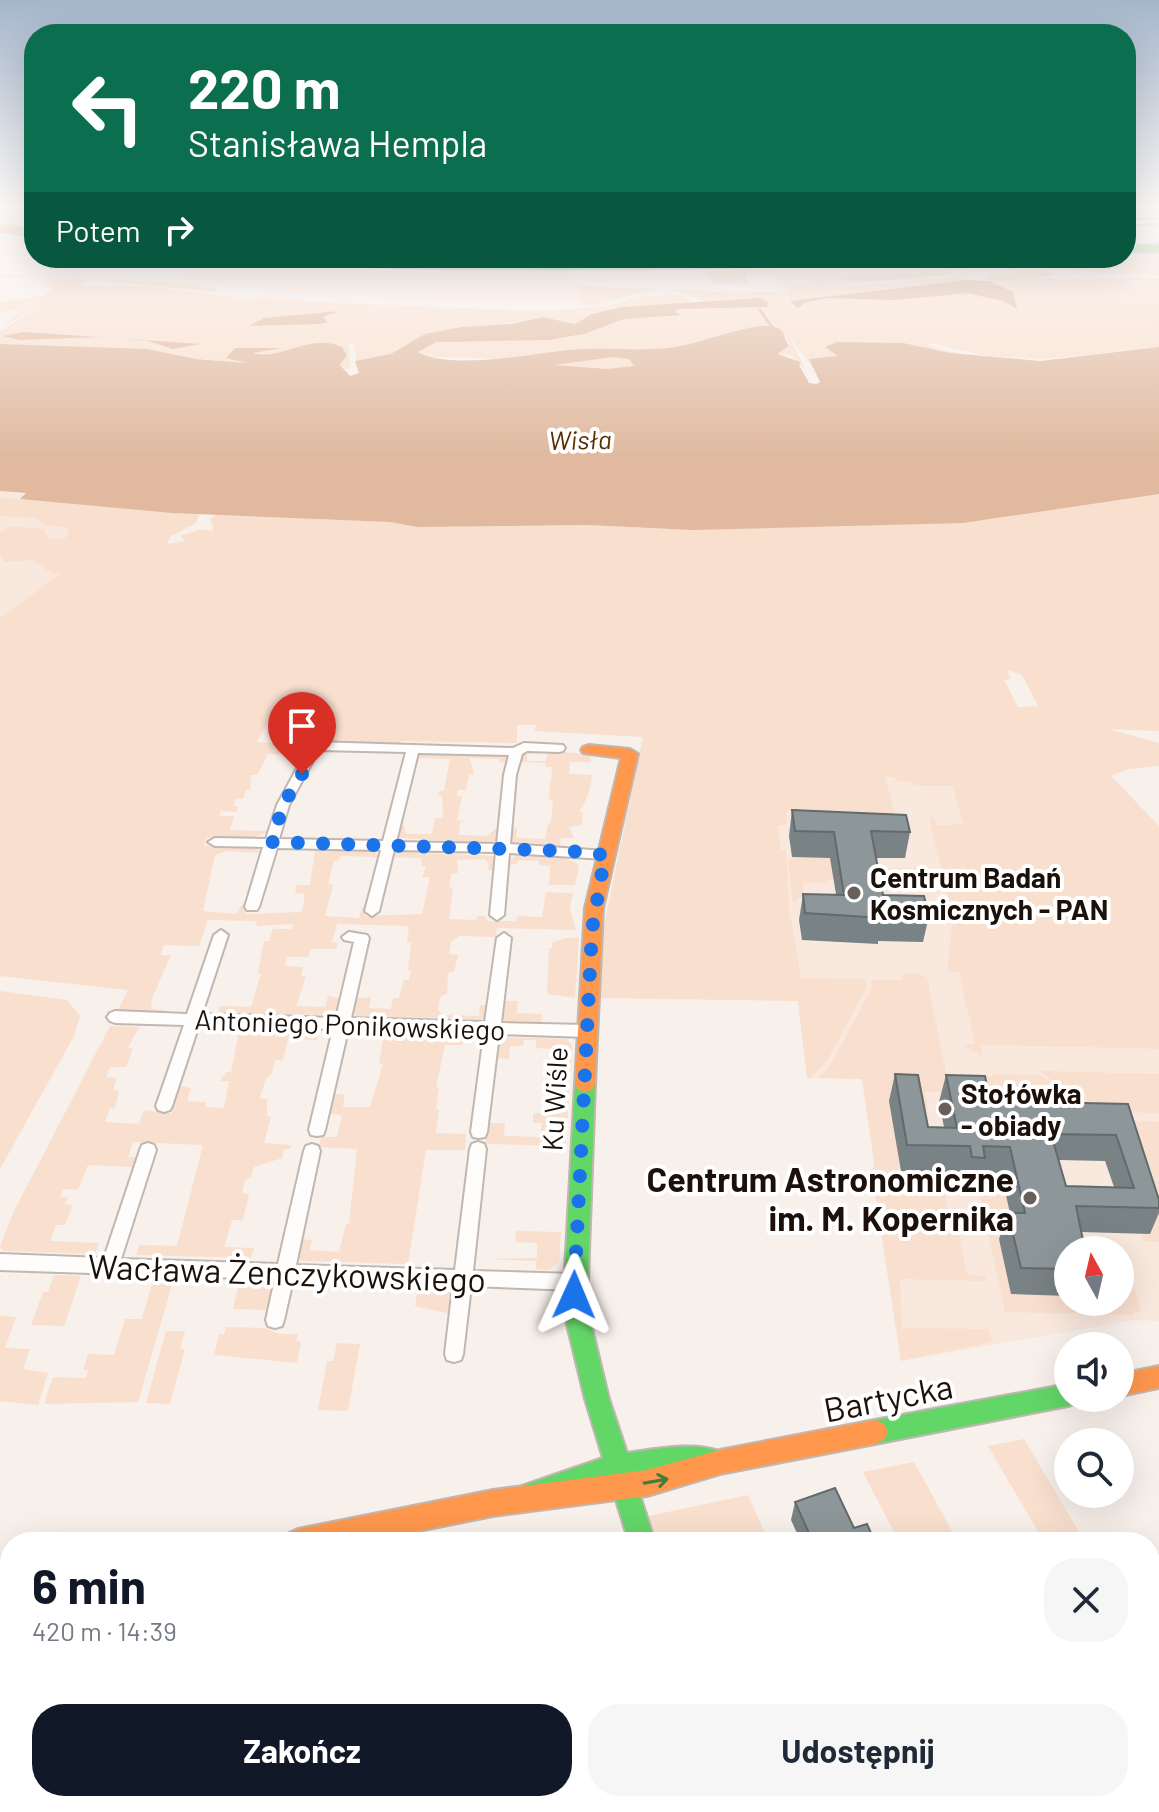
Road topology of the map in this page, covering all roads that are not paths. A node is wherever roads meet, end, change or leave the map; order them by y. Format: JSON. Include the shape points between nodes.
{"nodes":[{"id":1,"x":559,"y":748,"type":"dead end"},
{"id":2,"x":413,"y":749,"type":"junction"},
{"id":3,"x":589,"y":750,"type":"dead end"},
{"id":4,"x":516,"y":752,"type":"junction"},
{"id":5,"x":215,"y":842,"type":"dead end"},
{"id":6,"x":272,"y":842,"type":"junction"},
{"id":7,"x":386,"y":845,"type":"junction"},
{"id":8,"x":503,"y":848,"type":"junction"},
{"id":9,"x":605,"y":855,"type":"junction"},
{"id":10,"x":252,"y":907,"type":"dead end"},
{"id":11,"x":372,"y":911,"type":"dead end"},
{"id":12,"x":497,"y":915,"type":"dead end"},
{"id":13,"x":221,"y":935,"type":"dead end"},
{"id":14,"x":349,"y":937,"type":"dead end"},
{"id":15,"x":504,"y":938,"type":"dead end"},
{"id":16,"x":115,"y":1017,"type":"dead end"},
{"id":17,"x":192,"y":1019,"type":"junction"},
{"id":18,"x":341,"y":1024,"type":"junction"},
{"id":19,"x":492,"y":1028,"type":"junction"},
{"id":20,"x":586,"y":1031,"type":"junction"},
{"id":21,"x":164,"y":1106,"type":"dead end"},
{"id":22,"x":317,"y":1130,"type":"dead end"},
{"id":23,"x":148,"y":1150,"type":"dead end"},
{"id":24,"x":312,"y":1151,"type":"dead end"},
{"id":25,"x":0,"y":1262,"type":"edge"},
{"id":26,"x":110,"y":1266,"type":"junction"},
{"id":27,"x":285,"y":1272,"type":"junction"},
{"id":28,"x":462,"y":1278,"type":"junction"},
{"id":29,"x":574,"y":1282,"type":"junction"},
{"id":30,"x":275,"y":1320,"type":"dead end"},
{"id":31,"x":454,"y":1354,"type":"dead end"},
{"id":32,"x":1159,"y":1377,"type":"edge"},
{"id":33,"x":1134,"y":1382,"type":"edge"},
{"id":34,"x":1054,"y":1398,"type":"edge"},
{"id":35,"x":619,"y":1479,"type":"junction"},
{"id":36,"x":351,"y":1532,"type":"edge"},
{"id":37,"x":638,"y":1532,"type":"edge"}],
"edges":[{"from":1,"to":4,"type":"street","via":[[524,747]]},
{"from":2,"to":4,"type":"street"},
{"from":2,"to":6,"type":"street","via":[[315,746],[283,805]]},
{"from":2,"to":7,"type":"street"},
{"from":3,"to":9,"type":"main road","name":"Ku Wiśle","via":[[630,754]]},
{"from":4,"to":8,"type":"street"},
{"from":5,"to":6,"type":"street"},
{"from":6,"to":7,"type":"street"},
{"from":6,"to":10,"type":"street"},
{"from":7,"to":8,"type":"street"},
{"from":7,"to":11,"type":"street"},
{"from":8,"to":9,"type":"street"},
{"from":8,"to":12,"type":"street"},
{"from":9,"to":20,"type":"main road","name":"Ku Wiśle","via":[[594,908]]},
{"from":13,"to":17,"type":"street"},
{"from":14,"to":18,"type":"street","via":[[362,938]]},
{"from":15,"to":19,"type":"street"},
{"from":16,"to":17,"type":"street","name":"Antoniego Ponikowskiego"},
{"from":17,"to":18,"type":"street","name":"Antoniego Ponikowskiego"},
{"from":17,"to":21,"type":"street"},
{"from":18,"to":19,"type":"street","name":"Antoniego Ponikowskiego"},
{"from":18,"to":22,"type":"street"},
{"from":19,"to":20,"type":"street","name":"Antoniego Ponikowskiego"},
{"from":19,"to":28,"type":"street"},
{"from":20,"to":29,"type":"main road","name":"Ku Wiśle"},
{"from":23,"to":26,"type":"street"},
{"from":24,"to":27,"type":"street"},
{"from":25,"to":26,"type":"street","name":"Wacława Żenczykowskiego"},
{"from":26,"to":27,"type":"street","name":"Wacława Żenczykowskiego"},
{"from":27,"to":28,"type":"street","name":"Wacława Żenczykowskiego"},
{"from":27,"to":30,"type":"street"},
{"from":28,"to":29,"type":"street","name":"Wacława Żenczykowskiego"},
{"from":28,"to":31,"type":"street"},
{"from":29,"to":35,"type":"main road","name":"Ku Wiśle","via":[[579,1331]]},
{"from":32,"to":33,"type":"main road"},
{"from":34,"to":35,"type":"main road","name":"Bartycka","via":[[720,1462],[685,1475]]},
{"from":35,"to":36,"type":"main road","name":"Bartycka","via":[[566,1497],[524,1499]]},
{"from":35,"to":37,"type":"main road","name":"Ku Wiśle"}]}
